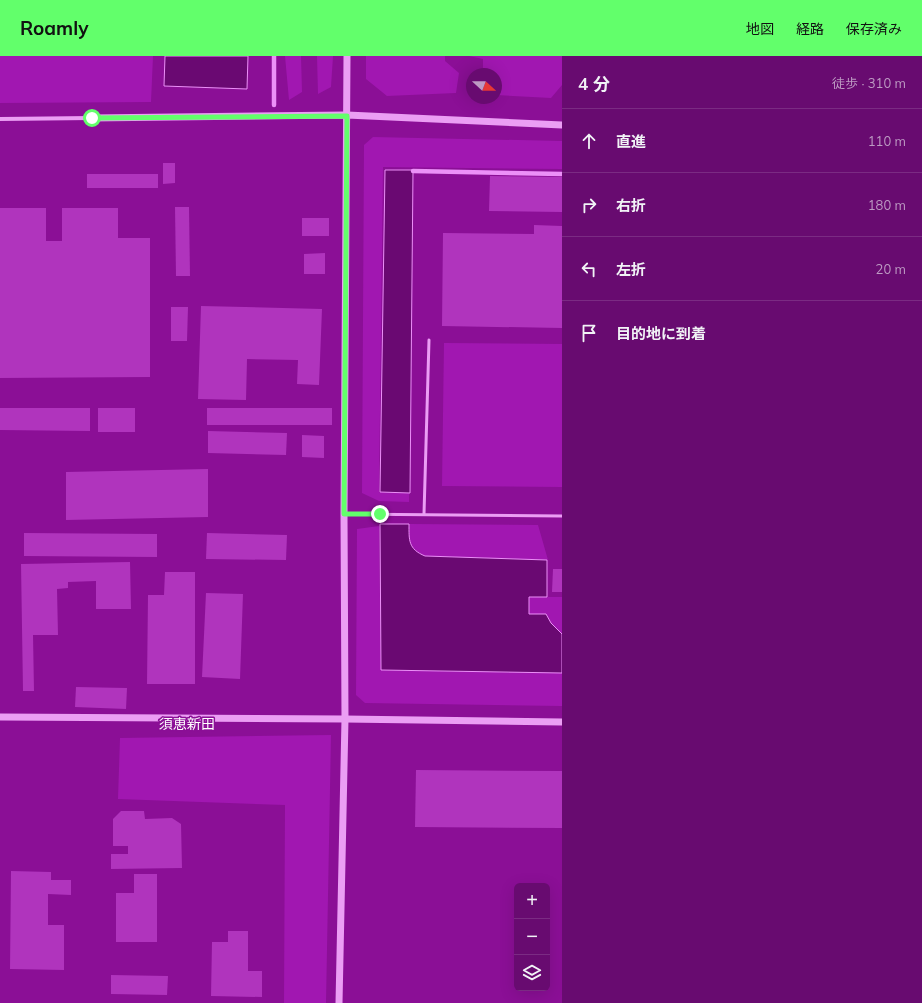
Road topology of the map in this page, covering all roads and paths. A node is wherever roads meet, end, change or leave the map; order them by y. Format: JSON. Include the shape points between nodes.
{"nodes":[{"id":1,"x":347,"y":56,"type":"edge"},
{"id":2,"x":347,"y":116,"type":"junction"},
{"id":3,"x":92,"y":118,"type":"joint"},
{"id":4,"x":0,"y":119,"type":"edge"},
{"id":5,"x":562,"y":125,"type":"edge"},
{"id":6,"x":429,"y":340,"type":"dead end"},
{"id":7,"x":344,"y":514,"type":"junction"},
{"id":8,"x":424,"y":514,"type":"junction"},
{"id":9,"x":562,"y":516,"type":"edge"},
{"id":10,"x":0,"y":717,"type":"edge"},
{"id":11,"x":345,"y":719,"type":"junction"},
{"id":12,"x":562,"y":722,"type":"edge"},
{"id":13,"x":339,"y":1003,"type":"edge"}],
"edges":[{"from":1,"to":2,"type":"street"},
{"from":2,"to":3,"type":"street"},
{"from":2,"to":5,"type":"street"},
{"from":2,"to":7,"type":"street"},
{"from":3,"to":4,"type":"street"},
{"from":6,"to":8,"type":"lane"},
{"from":7,"to":8,"type":"lane"},
{"from":7,"to":11,"type":"street"},
{"from":8,"to":9,"type":"lane"},
{"from":10,"to":11,"type":"street"},
{"from":11,"to":12,"type":"street"},
{"from":11,"to":13,"type":"street"}]}
